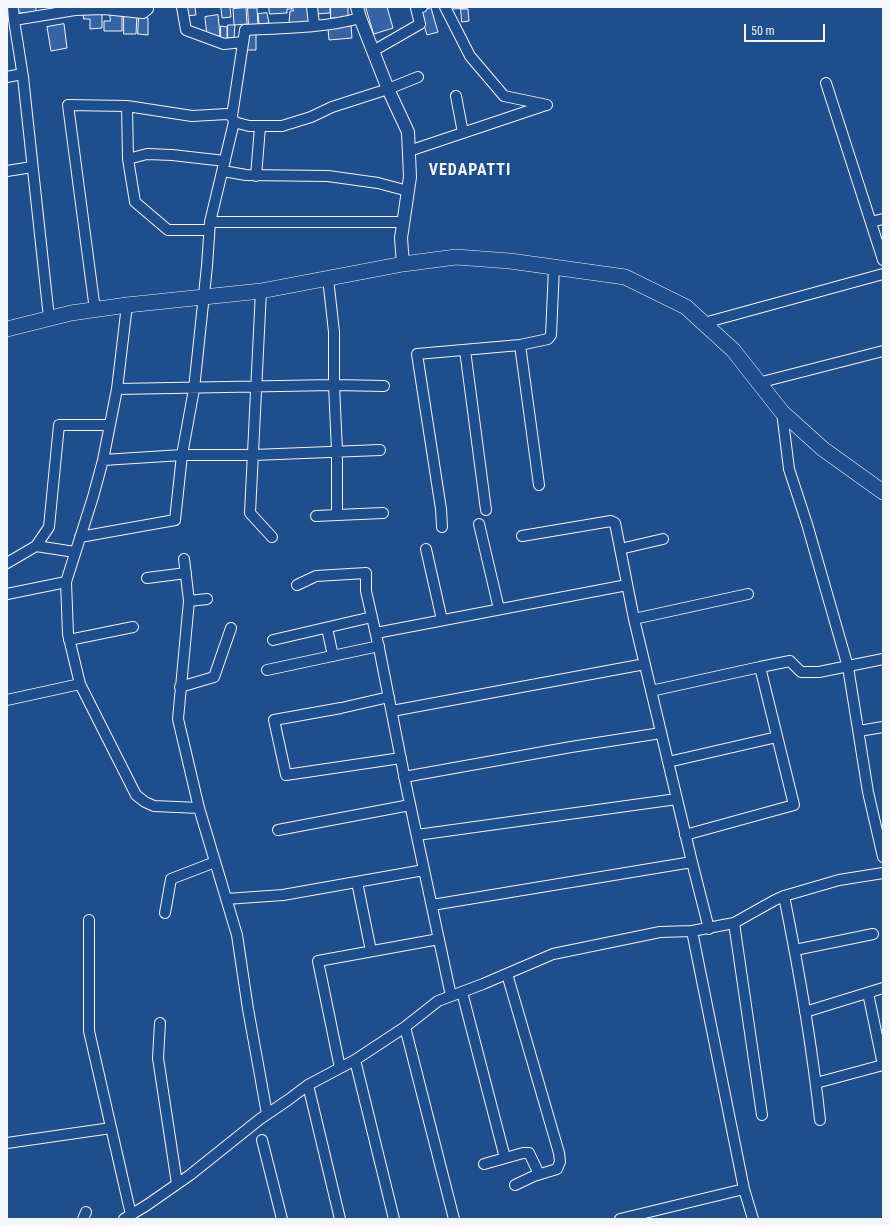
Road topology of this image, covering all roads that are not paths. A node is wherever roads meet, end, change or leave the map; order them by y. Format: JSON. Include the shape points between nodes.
{"nodes":[{"id":1,"x":13,"y":7,"type":"edge"},
{"id":2,"x":148,"y":7,"type":"edge"},
{"id":3,"x":182,"y":7,"type":"edge"},
{"id":4,"x":312,"y":7,"type":"edge"},
{"id":5,"x":422,"y":7,"type":"edge"},
{"id":6,"x":445,"y":7,"type":"edge"},
{"id":7,"x":359,"y":13,"type":"edge"},
{"id":8,"x":14,"y":20,"type":"junction"},
{"id":9,"x":314,"y":25,"type":"junction"},
{"id":10,"x":243,"y":42,"type":"junction"},
{"id":11,"x":373,"y":51,"type":"junction"},
{"id":12,"x":22,"y":74,"type":"junction"},
{"id":13,"x":7,"y":76,"type":"edge"},
{"id":14,"x":418,"y":77,"type":"dead end"},
{"id":15,"x":826,"y":83,"type":"dead end"},
{"id":16,"x":388,"y":89,"type":"junction"},
{"id":17,"x":456,"y":96,"type":"dead end"},
{"id":18,"x":126,"y":106,"type":"junction"},
{"id":19,"x":233,"y":119,"type":"junction"},
{"id":20,"x":260,"y":126,"type":"junction"},
{"id":21,"x":463,"y":133,"type":"junction"},
{"id":22,"x":409,"y":151,"type":"junction"},
{"id":23,"x":128,"y":158,"type":"junction"},
{"id":24,"x":224,"y":166,"type":"junction"},
{"id":25,"x":32,"y":167,"type":"junction"},
{"id":26,"x":7,"y":171,"type":"edge"},
{"id":27,"x":256,"y":176,"type":"junction"},
{"id":28,"x":408,"y":191,"type":"junction"},
{"id":29,"x":883,"y":219,"type":"edge"},
{"id":30,"x":404,"y":222,"type":"junction"},
{"id":31,"x":871,"y":222,"type":"junction"},
{"id":32,"x":209,"y":226,"type":"junction"},
{"id":33,"x":883,"y":260,"type":"edge"},
{"id":34,"x":403,"y":264,"type":"junction"},
{"id":35,"x":554,"y":267,"type":"junction"},
{"id":36,"x":883,"y":274,"type":"edge"},
{"id":37,"x":328,"y":278,"type":"junction"},
{"id":38,"x":260,"y":291,"type":"junction"},
{"id":39,"x":203,"y":297,"type":"junction"},
{"id":40,"x":127,"y":305,"type":"junction"},
{"id":41,"x":95,"y":310,"type":"junction"},
{"id":42,"x":49,"y":318,"type":"junction"},
{"id":43,"x":704,"y":323,"type":"junction"},
{"id":44,"x":7,"y":329,"type":"edge"},
{"id":45,"x":520,"y":345,"type":"junction"},
{"id":46,"x":465,"y":350,"type":"junction"},
{"id":47,"x":883,"y":351,"type":"edge"},
{"id":48,"x":758,"y":383,"type":"junction"},
{"id":49,"x":334,"y":385,"type":"junction"},
{"id":50,"x":384,"y":386,"type":"dead end"},
{"id":51,"x":257,"y":387,"type":"junction"},
{"id":52,"x":117,"y":389,"type":"junction"},
{"id":53,"x":194,"y":389,"type":"junction"},
{"id":54,"x":782,"y":412,"type":"junction"},
{"id":55,"x":110,"y":425,"type":"junction"},
{"id":56,"x":380,"y":450,"type":"dead end"},
{"id":57,"x":337,"y":451,"type":"junction"},
{"id":58,"x":182,"y":455,"type":"junction"},
{"id":59,"x":253,"y":455,"type":"junction"},
{"id":60,"x":103,"y":460,"type":"junction"},
{"id":61,"x":539,"y":486,"type":"dead end"},
{"id":62,"x":883,"y":492,"type":"edge"},
{"id":63,"x":486,"y":510,"type":"dead end"},
{"id":64,"x":383,"y":513,"type":"dead end"},
{"id":65,"x":338,"y":515,"type":"junction"},
{"id":66,"x":316,"y":516,"type":"dead end"},
{"id":67,"x":479,"y":524,"type":"dead end"},
{"id":68,"x":442,"y":528,"type":"dead end"},
{"id":69,"x":522,"y":536,"type":"dead end"},
{"id":70,"x":80,"y":537,"type":"junction"},
{"id":71,"x":272,"y":537,"type":"dead end"},
{"id":72,"x":663,"y":539,"type":"dead end"},
{"id":73,"x":36,"y":546,"type":"junction"},
{"id":74,"x":426,"y":549,"type":"dead end"},
{"id":75,"x":620,"y":549,"type":"junction"},
{"id":76,"x":75,"y":552,"type":"junction"},
{"id":77,"x":184,"y":559,"type":"dead end"},
{"id":78,"x":7,"y":563,"type":"edge"},
{"id":79,"x":186,"y":573,"type":"junction"},
{"id":80,"x":147,"y":578,"type":"dead end"},
{"id":81,"x":66,"y":582,"type":"junction"},
{"id":82,"x":297,"y":585,"type":"dead end"},
{"id":83,"x":627,"y":585,"type":"junction"},
{"id":84,"x":7,"y":594,"type":"edge"},
{"id":85,"x":748,"y":594,"type":"dead end"},
{"id":86,"x":207,"y":599,"type":"dead end"},
{"id":87,"x":189,"y":601,"type":"junction"},
{"id":88,"x":499,"y":609,"type":"junction"},
{"id":89,"x":372,"y":617,"type":"junction"},
{"id":90,"x":634,"y":619,"type":"junction"},
{"id":91,"x":442,"y":620,"type":"junction"},
{"id":92,"x":133,"y":627,"type":"dead end"},
{"id":93,"x":231,"y":628,"type":"dead end"},
{"id":94,"x":327,"y":628,"type":"junction"},
{"id":95,"x":376,"y":632,"type":"junction"},
{"id":96,"x":69,"y":640,"type":"junction"},
{"id":97,"x":273,"y":640,"type":"dead end"},
{"id":98,"x":379,"y":646,"type":"junction"},
{"id":99,"x":333,"y":656,"type":"junction"},
{"id":100,"x":883,"y":659,"type":"edge"},
{"id":101,"x":645,"y":664,"type":"junction"},
{"id":102,"x":760,"y":667,"type":"junction"},
{"id":103,"x":848,"y":667,"type":"junction"},
{"id":104,"x":266,"y":670,"type":"dead end"},
{"id":105,"x":80,"y":684,"type":"junction"},
{"id":106,"x":180,"y":687,"type":"junction"},
{"id":107,"x":651,"y":692,"type":"junction"},
{"id":108,"x":389,"y":697,"type":"junction"},
{"id":109,"x":7,"y":700,"type":"edge"},
{"id":110,"x":392,"y":711,"type":"junction"},
{"id":111,"x":883,"y":727,"type":"edge"},
{"id":112,"x":859,"y":731,"type":"junction"},
{"id":113,"x":661,"y":733,"type":"junction"},
{"id":114,"x":777,"y":737,"type":"junction"},
{"id":115,"x":401,"y":758,"type":"junction"},
{"id":116,"x":668,"y":762,"type":"junction"},
{"id":117,"x":404,"y":777,"type":"junction"},
{"id":118,"x":677,"y":799,"type":"junction"},
{"id":119,"x":410,"y":805,"type":"junction"},
{"id":120,"x":199,"y":808,"type":"junction"},
{"id":121,"x":278,"y":830,"type":"dead end"},
{"id":122,"x":417,"y":835,"type":"junction"},
{"id":123,"x":685,"y":835,"type":"junction"},
{"id":124,"x":883,"y":857,"type":"edge"},
{"id":125,"x":215,"y":862,"type":"junction"},
{"id":126,"x":692,"y":862,"type":"junction"},
{"id":127,"x":424,"y":870,"type":"junction"},
{"id":128,"x":883,"y":874,"type":"edge"},
{"id":129,"x":356,"y":882,"type":"junction"},
{"id":130,"x":784,"y":896,"type":"junction"},
{"id":131,"x":226,"y":899,"type":"junction"},
{"id":132,"x":432,"y":905,"type":"junction"},
{"id":133,"x":165,"y":913,"type":"dead end"},
{"id":134,"x":90,"y":920,"type":"dead end"},
{"id":135,"x":734,"y":923,"type":"junction"},
{"id":136,"x":709,"y":928,"type":"junction"},
{"id":137,"x":692,"y":931,"type":"junction"},
{"id":138,"x":873,"y":934,"type":"dead end"},
{"id":139,"x":439,"y":938,"type":"junction"},
{"id":140,"x":795,"y":950,"type":"junction"},
{"id":141,"x":371,"y":951,"type":"junction"},
{"id":142,"x":507,"y":974,"type":"junction"},
{"id":143,"x":883,"y":988,"type":"edge"},
{"id":144,"x":462,"y":992,"type":"junction"},
{"id":145,"x":868,"y":992,"type":"junction"},
{"id":146,"x":452,"y":996,"type":"junction"},
{"id":147,"x":805,"y":1012,"type":"junction"},
{"id":148,"x":160,"y":1023,"type":"dead end"},
{"id":149,"x":405,"y":1027,"type":"junction"},
{"id":150,"x":356,"y":1060,"type":"junction"},
{"id":151,"x":883,"y":1065,"type":"edge"},
{"id":152,"x":340,"y":1068,"type":"junction"},
{"id":153,"x":816,"y":1083,"type":"junction"},
{"id":154,"x":308,"y":1085,"type":"junction"},
{"id":155,"x":267,"y":1114,"type":"junction"},
{"id":156,"x":762,"y":1115,"type":"dead end"},
{"id":157,"x":820,"y":1120,"type":"dead end"},
{"id":158,"x":111,"y":1128,"type":"junction"},
{"id":159,"x":262,"y":1140,"type":"dead end"},
{"id":160,"x":7,"y":1143,"type":"edge"},
{"id":161,"x":505,"y":1158,"type":"junction"},
{"id":162,"x":484,"y":1164,"type":"dead end"},
{"id":163,"x":539,"y":1174,"type":"junction"},
{"id":164,"x":177,"y":1184,"type":"junction"},
{"id":165,"x":515,"y":1185,"type":"dead end"},
{"id":166,"x":744,"y":1189,"type":"junction"},
{"id":167,"x":127,"y":1217,"type":"edge"},
{"id":168,"x":282,"y":1219,"type":"edge"},
{"id":169,"x":340,"y":1219,"type":"edge"},
{"id":170,"x":394,"y":1219,"type":"edge"},
{"id":171,"x":454,"y":1219,"type":"edge"},
{"id":172,"x":620,"y":1219,"type":"edge"},
{"id":173,"x":753,"y":1219,"type":"edge"}],
"edges":[{"from":1,"to":8,"type":"street"},
{"from":2,"to":8,"type":"street","via":[[143,13],[104,9],[75,10]]},
{"from":3,"to":10,"type":"street","via":[[186,30],[224,44]]},
{"from":4,"to":9,"type":"street"},
{"from":5,"to":11,"type":"street","via":[[416,8],[420,24]]},
{"from":6,"to":21,"type":"street","via":[[470,56],[504,96],[547,105]]},
{"from":7,"to":9,"type":"street"},
{"from":7,"to":11,"type":"street"},
{"from":8,"to":12,"type":"street"},
{"from":9,"to":10,"type":"street","via":[[245,30]]},
{"from":10,"to":19,"type":"street"},
{"from":11,"to":16,"type":"street"},
{"from":12,"to":13,"type":"street"},
{"from":12,"to":25,"type":"street"},
{"from":14,"to":16,"type":"street"},
{"from":15,"to":31,"type":"street"},
{"from":16,"to":20,"type":"street","via":[[282,126]]},
{"from":16,"to":22,"type":"street","via":[[408,132]]},
{"from":17,"to":21,"type":"street"},
{"from":18,"to":19,"type":"street","via":[[192,116],[223,114]]},
{"from":18,"to":23,"type":"street"},
{"from":18,"to":41,"type":"street","via":[[68,106]]},
{"from":19,"to":20,"type":"street","via":[[249,126]]},
{"from":19,"to":24,"type":"street"},
{"from":20,"to":27,"type":"street"},
{"from":21,"to":22,"type":"street"},
{"from":22,"to":28,"type":"street"},
{"from":23,"to":24,"type":"street","via":[[147,154],[172,155]]},
{"from":23,"to":32,"type":"street","via":[[135,202],[168,230]]},
{"from":24,"to":27,"type":"street","via":[[246,175]]},
{"from":24,"to":32,"type":"street"},
{"from":25,"to":26,"type":"street"},
{"from":25,"to":42,"type":"street"},
{"from":27,"to":28,"type":"street","via":[[328,176],[378,183]]},
{"from":28,"to":30,"type":"street"},
{"from":29,"to":31,"type":"street"},
{"from":30,"to":32,"type":"street"},
{"from":30,"to":34,"type":"street","via":[[401,238]]},
{"from":31,"to":33,"type":"street"},
{"from":32,"to":39,"type":"street"},
{"from":34,"to":35,"type":"main road","via":[[456,257],[510,260]]},
{"from":34,"to":37,"type":"main road"},
{"from":35,"to":43,"type":"main road","via":[[625,277],[686,307]]},
{"from":35,"to":45,"type":"street","via":[[551,335],[548,339]]},
{"from":36,"to":43,"type":"street"},
{"from":37,"to":38,"type":"main road"},
{"from":37,"to":49,"type":"street","via":[[334,332]]},
{"from":38,"to":39,"type":"main road"},
{"from":38,"to":51,"type":"street"},
{"from":39,"to":40,"type":"main road"},
{"from":39,"to":53,"type":"street"},
{"from":40,"to":41,"type":"main road"},
{"from":40,"to":52,"type":"street"},
{"from":41,"to":42,"type":"main road"},
{"from":42,"to":44,"type":"main road"},
{"from":43,"to":48,"type":"main road","via":[[732,350]]},
{"from":45,"to":46,"type":"street"},
{"from":45,"to":61,"type":"street"},
{"from":46,"to":63,"type":"street"},
{"from":46,"to":68,"type":"street","via":[[416,354]]},
{"from":47,"to":48,"type":"street"},
{"from":48,"to":54,"type":"main road"},
{"from":49,"to":50,"type":"street"},
{"from":49,"to":51,"type":"street"},
{"from":49,"to":57,"type":"street"},
{"from":51,"to":53,"type":"street"},
{"from":51,"to":59,"type":"street"},
{"from":52,"to":53,"type":"street"},
{"from":52,"to":55,"type":"street"},
{"from":53,"to":58,"type":"street"},
{"from":54,"to":62,"type":"main road","via":[[823,449]]},
{"from":54,"to":103,"type":"street","via":[[789,469]]},
{"from":55,"to":60,"type":"street"},
{"from":55,"to":73,"type":"street","via":[[59,425],[49,527]]},
{"from":56,"to":57,"type":"street"},
{"from":57,"to":59,"type":"street"},
{"from":57,"to":65,"type":"street"},
{"from":58,"to":59,"type":"street"},
{"from":58,"to":60,"type":"street"},
{"from":58,"to":70,"type":"street","via":[[175,520]]},
{"from":59,"to":71,"type":"street","via":[[250,513]]},
{"from":60,"to":70,"type":"street"},
{"from":64,"to":65,"type":"street"},
{"from":65,"to":66,"type":"street"},
{"from":67,"to":88,"type":"street"},
{"from":69,"to":75,"type":"street","via":[[611,521],[615,523]]},
{"from":70,"to":76,"type":"street"},
{"from":72,"to":75,"type":"street"},
{"from":73,"to":76,"type":"street"},
{"from":73,"to":78,"type":"street"},
{"from":74,"to":91,"type":"street"},
{"from":75,"to":83,"type":"street"},
{"from":76,"to":81,"type":"street"},
{"from":77,"to":79,"type":"street"},
{"from":79,"to":80,"type":"street"},
{"from":79,"to":87,"type":"street"},
{"from":81,"to":84,"type":"street"},
{"from":81,"to":96,"type":"street"},
{"from":82,"to":89,"type":"street","via":[[316,576],[366,573],[366,591]]},
{"from":83,"to":88,"type":"street"},
{"from":83,"to":90,"type":"street"},
{"from":85,"to":90,"type":"street"},
{"from":86,"to":87,"type":"street"},
{"from":87,"to":106,"type":"street"},
{"from":88,"to":91,"type":"street"},
{"from":89,"to":94,"type":"street"},
{"from":89,"to":95,"type":"street"},
{"from":90,"to":101,"type":"street"},
{"from":91,"to":95,"type":"street"},
{"from":92,"to":96,"type":"street"},
{"from":93,"to":106,"type":"street","via":[[214,677]]},
{"from":94,"to":97,"type":"street"},
{"from":94,"to":99,"type":"street"},
{"from":95,"to":98,"type":"street"},
{"from":96,"to":105,"type":"street"},
{"from":98,"to":99,"type":"street"},
{"from":98,"to":108,"type":"street"},
{"from":99,"to":104,"type":"street"},
{"from":100,"to":103,"type":"street"},
{"from":101,"to":107,"type":"street"},
{"from":101,"to":110,"type":"street"},
{"from":102,"to":103,"type":"street","via":[[790,661],[801,672]]},
{"from":102,"to":107,"type":"street"},
{"from":102,"to":114,"type":"street"},
{"from":103,"to":112,"type":"street"},
{"from":105,"to":109,"type":"street"},
{"from":105,"to":120,"type":"street","via":[[136,795],[154,806]]},
{"from":106,"to":120,"type":"street","via":[[178,719]]},
{"from":107,"to":113,"type":"street"},
{"from":108,"to":110,"type":"street"},
{"from":108,"to":115,"type":"street","via":[[274,720],[286,775]]},
{"from":110,"to":115,"type":"street"},
{"from":111,"to":112,"type":"street"},
{"from":112,"to":124,"type":"street","via":[[868,792]]},
{"from":113,"to":116,"type":"street"},
{"from":113,"to":117,"type":"street"},
{"from":114,"to":116,"type":"street"},
{"from":114,"to":123,"type":"street","via":[[794,805]]},
{"from":115,"to":117,"type":"street"},
{"from":116,"to":118,"type":"street"},
{"from":117,"to":119,"type":"street"},
{"from":118,"to":122,"type":"street"},
{"from":118,"to":123,"type":"street"},
{"from":119,"to":121,"type":"street"},
{"from":119,"to":122,"type":"street"},
{"from":120,"to":125,"type":"street"},
{"from":122,"to":127,"type":"street"},
{"from":123,"to":126,"type":"street"},
{"from":125,"to":131,"type":"street"},
{"from":125,"to":133,"type":"street","via":[[171,878]]},
{"from":126,"to":132,"type":"street"},
{"from":126,"to":136,"type":"street"},
{"from":127,"to":129,"type":"street"},
{"from":127,"to":132,"type":"street"},
{"from":128,"to":130,"type":"street","via":[[839,880]]},
{"from":129,"to":131,"type":"street","via":[[283,896]]},
{"from":129,"to":141,"type":"street"},
{"from":130,"to":135,"type":"street"},
{"from":130,"to":140,"type":"street"},
{"from":131,"to":155,"type":"street","via":[[237,935]]},
{"from":132,"to":139,"type":"street"},
{"from":134,"to":158,"type":"street","via":[[90,1031]]},
{"from":135,"to":136,"type":"street"},
{"from":135,"to":156,"type":"street"},
{"from":136,"to":137,"type":"street"},
{"from":137,"to":142,"type":"street","via":[[660,932],[553,954]]},
{"from":137,"to":166,"type":"street"},
{"from":138,"to":140,"type":"street"},
{"from":139,"to":141,"type":"street"},
{"from":139,"to":146,"type":"street"},
{"from":140,"to":147,"type":"street"},
{"from":141,"to":152,"type":"street","via":[[318,961]]},
{"from":142,"to":144,"type":"street"},
{"from":142,"to":163,"type":"street","via":[[559,1154],[560,1162],[556,1169]]},
{"from":143,"to":145,"type":"street"},
{"from":144,"to":146,"type":"street"},
{"from":144,"to":161,"type":"street"},
{"from":145,"to":147,"type":"street"},
{"from":145,"to":151,"type":"street"},
{"from":146,"to":149,"type":"street","via":[[438,1001]]},
{"from":147,"to":153,"type":"street"},
{"from":148,"to":164,"type":"street","via":[[158,1058]]},
{"from":149,"to":150,"type":"street"},
{"from":149,"to":171,"type":"street"},
{"from":150,"to":152,"type":"street"},
{"from":150,"to":170,"type":"street"},
{"from":151,"to":153,"type":"street"},
{"from":152,"to":154,"type":"street"},
{"from":153,"to":157,"type":"street"},
{"from":154,"to":155,"type":"street"},
{"from":154,"to":169,"type":"street"},
{"from":155,"to":164,"type":"street"},
{"from":158,"to":160,"type":"street"},
{"from":158,"to":167,"type":"street"},
{"from":159,"to":168,"type":"street"},
{"from":161,"to":162,"type":"street"},
{"from":161,"to":163,"type":"street","via":[[529,1153]]},
{"from":163,"to":165,"type":"street"},
{"from":164,"to":167,"type":"street"},
{"from":166,"to":172,"type":"street"},
{"from":166,"to":173,"type":"street"}]}
